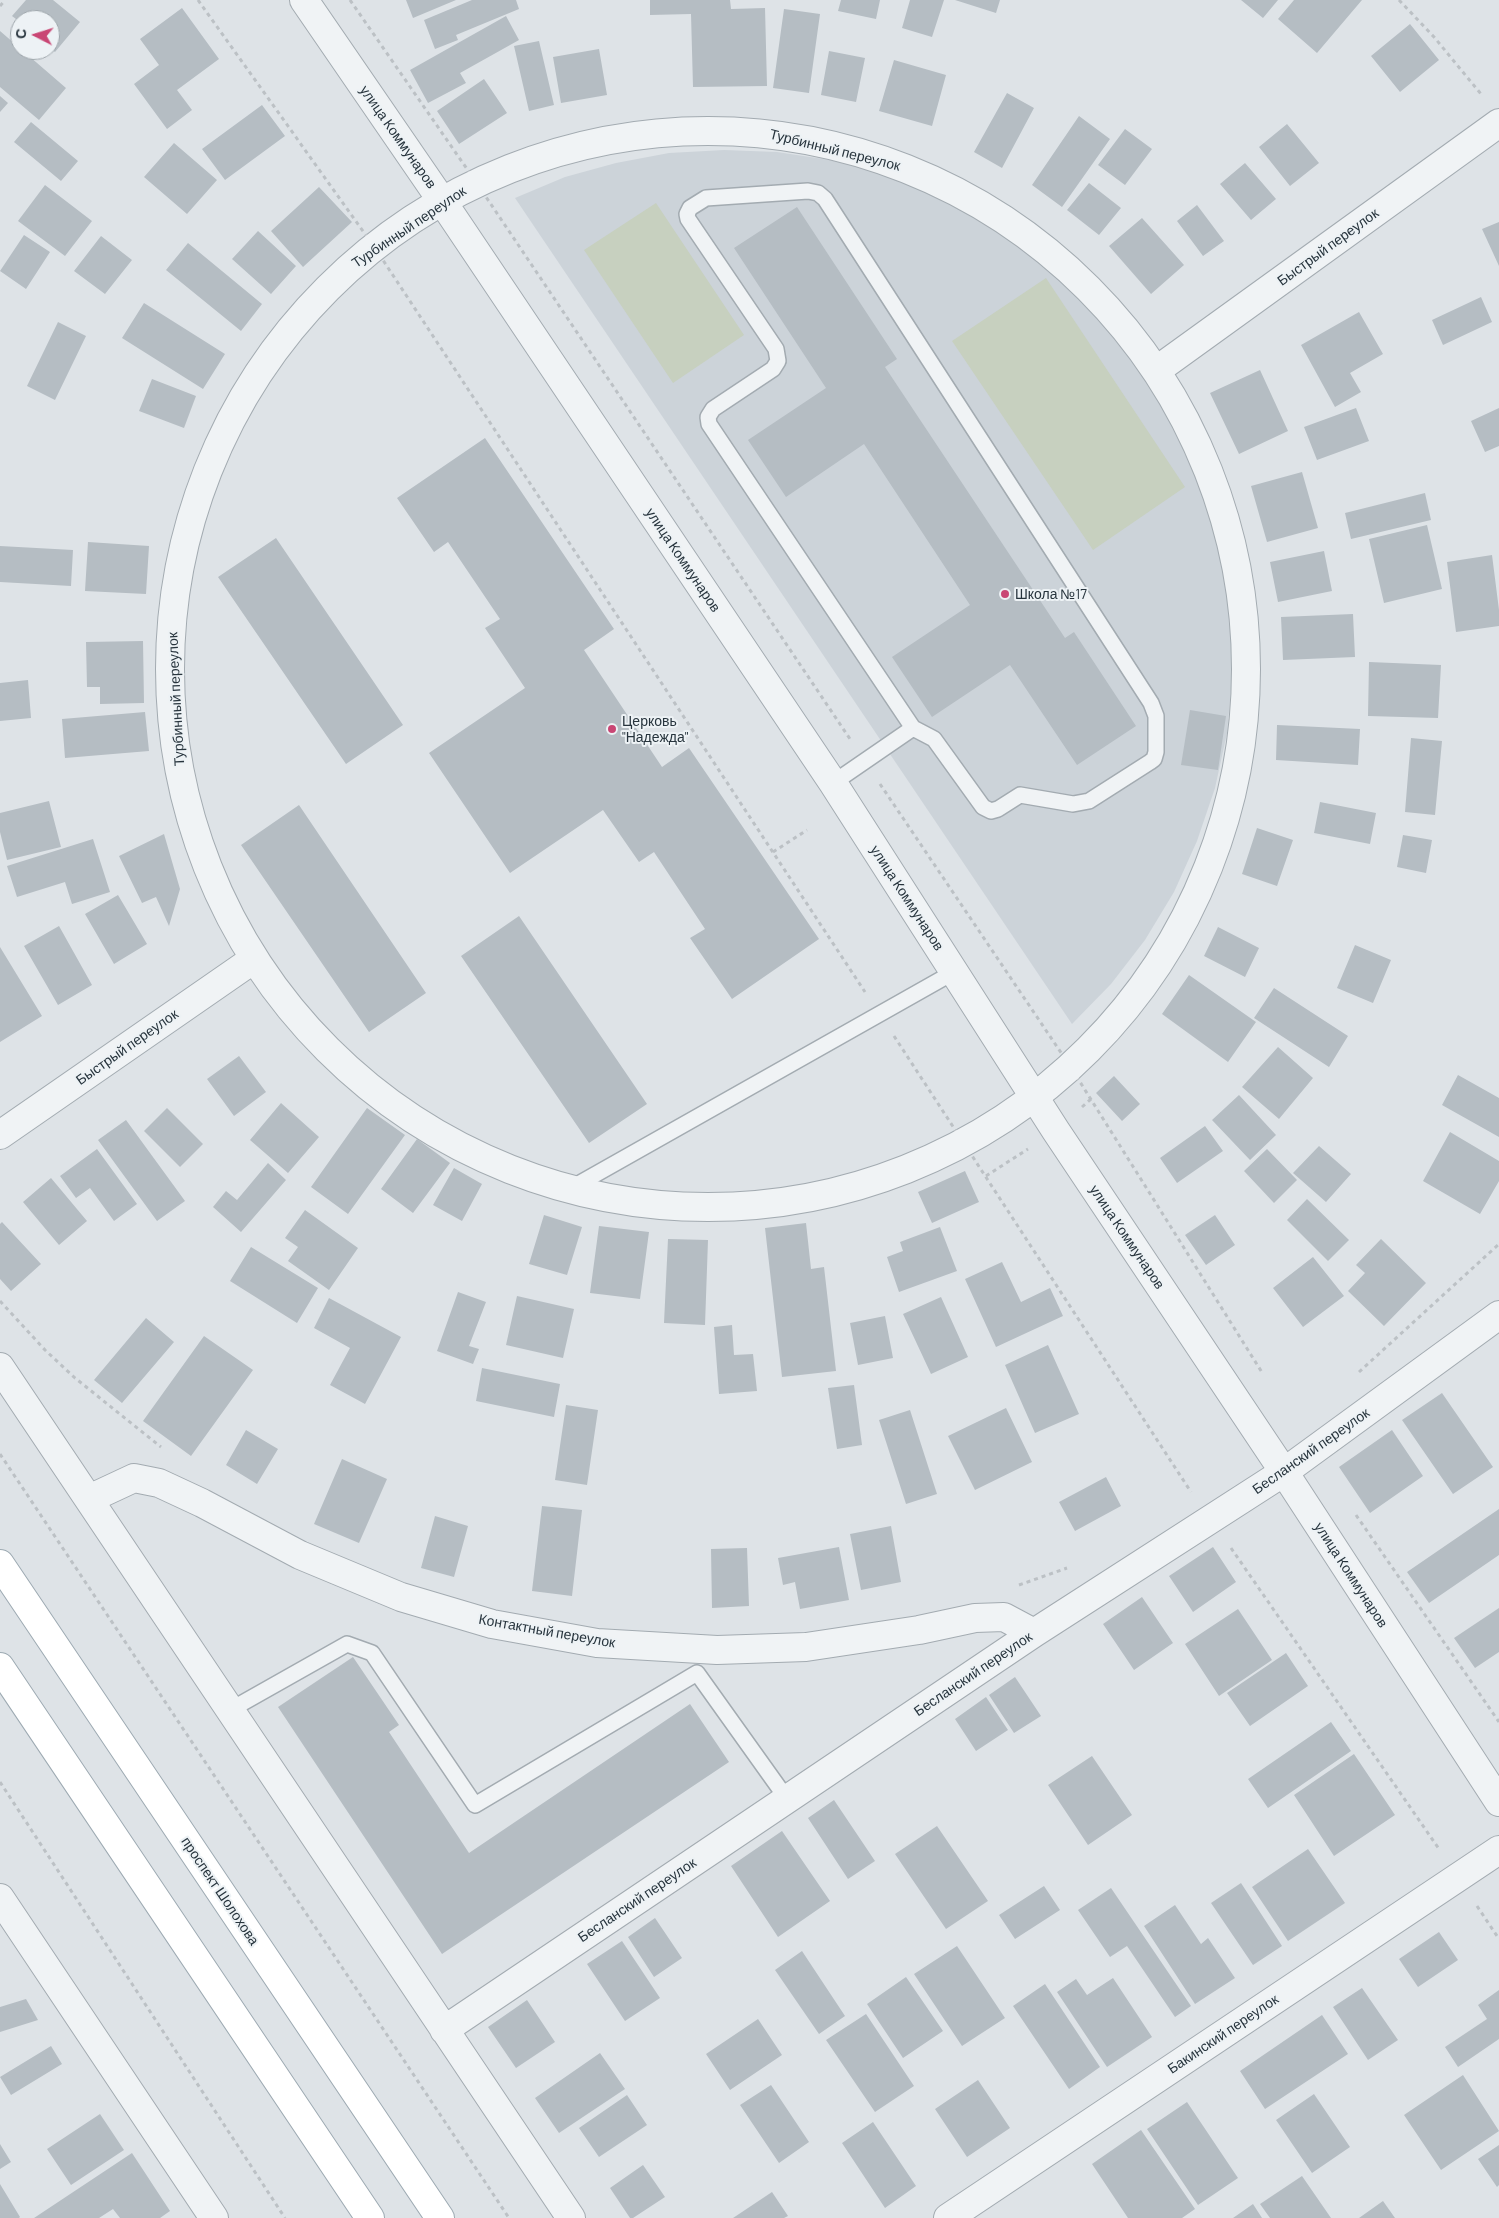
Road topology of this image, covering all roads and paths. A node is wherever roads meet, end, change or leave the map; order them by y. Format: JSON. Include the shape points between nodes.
{"nodes":[{"id":1,"x":5,"y":0,"type":"edge"},
{"id":2,"x":198,"y":0,"type":"edge"},
{"id":3,"x":304,"y":0,"type":"edge"},
{"id":4,"x":350,"y":0,"type":"edge"},
{"id":5,"x":1399,"y":0,"type":"edge"},
{"id":6,"x":0,"y":6,"type":"edge"},
{"id":7,"x":1492,"y":112,"type":"edge"},
{"id":8,"x":476,"y":182,"type":"junction"},
{"id":9,"x":442,"y":201,"type":"junction"},
{"id":10,"x":375,"y":248,"type":"junction"},
{"id":11,"x":1157,"y":370,"type":"junction"},
{"id":12,"x":913,"y":728,"type":"junction"},
{"id":13,"x":864,"y":761,"type":"junction"},
{"id":14,"x":832,"y":783,"type":"junction"},
{"id":15,"x":807,"y":830,"type":"dead end"},
{"id":16,"x":772,"y":852,"type":"junction"},
{"id":17,"x":254,"y":960,"type":"junction"},
{"id":18,"x":954,"y":972,"type":"junction"},
{"id":19,"x":879,"y":1014,"type":"junction"},
{"id":20,"x":1070,"y":1066,"type":"junction"},
{"id":21,"x":1034,"y":1097,"type":"junction"},
{"id":22,"x":0,"y":1135,"type":"edge"},
{"id":23,"x":965,"y":1144,"type":"junction"},
{"id":24,"x":566,"y":1191,"type":"junction"},
{"id":25,"x":1499,"y":1244,"type":"edge"},
{"id":26,"x":0,"y":1301,"type":"edge"},
{"id":27,"x":1499,"y":1315,"type":"edge"},
{"id":28,"x":0,"y":1367,"type":"edge"},
{"id":29,"x":1358,"y":1373,"type":"dead end"},
{"id":30,"x":1268,"y":1382,"type":"dead end"},
{"id":31,"x":165,"y":1450,"type":"dead end"},
{"id":32,"x":0,"y":1454,"type":"edge"},
{"id":33,"x":1284,"y":1472,"type":"junction"},
{"id":34,"x":89,"y":1500,"type":"junction"},
{"id":35,"x":1352,"y":1508,"type":"dead end"},
{"id":36,"x":1211,"y":1518,"type":"junction"},
{"id":37,"x":0,"y":1564,"type":"edge"},
{"id":38,"x":1075,"y":1566,"type":"dead end"},
{"id":39,"x":1012,"y":1587,"type":"dead end"},
{"id":40,"x":1034,"y":1632,"type":"junction"},
{"id":41,"x":0,"y":1667,"type":"edge"},
{"id":42,"x":230,"y":1710,"type":"junction"},
{"id":43,"x":1499,"y":1722,"type":"edge"},
{"id":44,"x":0,"y":1782,"type":"edge"},
{"id":45,"x":787,"y":1799,"type":"junction"},
{"id":46,"x":1499,"y":1802,"type":"edge"},
{"id":47,"x":1499,"y":1850,"type":"edge"},
{"id":48,"x":1458,"y":1877,"type":"junction"},
{"id":49,"x":0,"y":1898,"type":"edge"},
{"id":50,"x":1499,"y":1939,"type":"edge"},
{"id":51,"x":444,"y":2030,"type":"junction"},
{"id":52,"x":214,"y":2218,"type":"edge"},
{"id":53,"x":285,"y":2218,"type":"edge"},
{"id":54,"x":370,"y":2218,"type":"edge"},
{"id":55,"x":440,"y":2218,"type":"edge"},
{"id":56,"x":509,"y":2218,"type":"edge"},
{"id":57,"x":571,"y":2218,"type":"edge"},
{"id":58,"x":948,"y":2218,"type":"edge"}],
"edges":[{"from":1,"to":6,"type":"path"},
{"from":2,"to":10,"type":"path"},
{"from":3,"to":9,"type":"street","name":"улица Коммунаров"},
{"from":4,"to":8,"type":"path"},
{"from":5,"to":7,"type":"path","via":[[1439,43]]},
{"from":7,"to":11,"type":"street","name":"Быстрый переулок"},
{"from":8,"to":9,"type":"street","name":"Турбинный переулок"},
{"from":8,"to":11,"type":"street","name":"Турбинный переулок","via":[[527,158],[650,132],[767,132],[902,165],[1012,223],[1104,302]]},
{"from":8,"to":13,"type":"path"},
{"from":9,"to":10,"type":"street","name":"Турбинный переулок"},
{"from":9,"to":14,"type":"street","name":"улица Коммунаров"},
{"from":10,"to":16,"type":"path"},
{"from":10,"to":17,"type":"street","name":"Турбинный переулок","via":[[351,265],[284,336],[220,441],[184,544],[170,638],[178,768],[206,866]]},
{"from":11,"to":20,"type":"street","name":"Турбинный переулок","via":[[1192,432],[1230,533],[1246,644],[1240,753],[1214,855],[1171,946],[1098,1041]]},
{"from":12,"to":12,"type":"lane","via":[[709,424],[708,416],[713,409],[773,369],[778,361],[776,350],[688,219],[690,208],[706,198],[808,191],[825,199],[1151,703],[1156,716],[1156,752],[1150,762],[1089,801],[1073,804],[1020,795],[991,811],[983,807],[934,738]]},
{"from":12,"to":13,"type":"lane"},
{"from":13,"to":14,"type":"lane"},
{"from":13,"to":20,"type":"path"},
{"from":14,"to":18,"type":"street","name":"улица Коммунаров"},
{"from":15,"to":16,"type":"path"},
{"from":16,"to":19,"type":"path"},
{"from":17,"to":22,"type":"street","name":"Быстрый переулок"},
{"from":17,"to":24,"type":"street","name":"Турбинный переулок","via":[[306,1029],[371,1091],[464,1151]]},
{"from":18,"to":19,"type":"lane"},
{"from":18,"to":21,"type":"street","name":"улица Коммунаров"},
{"from":19,"to":23,"type":"path"},
{"from":19,"to":24,"type":"lane"},
{"from":20,"to":21,"type":"street","name":"Турбинный переулок"},
{"from":20,"to":30,"type":"path"},
{"from":21,"to":23,"type":"street","name":"Турбинный переулок"},
{"from":21,"to":33,"type":"street","name":"улица Коммунаров"},
{"from":23,"to":24,"type":"street","name":"Турбинный переулок","via":[[892,1177],[844,1192],[756,1207],[656,1207]]},
{"from":23,"to":36,"type":"path"},
{"from":25,"to":29,"type":"path"},
{"from":26,"to":31,"type":"path","via":[[75,1378]]},
{"from":27,"to":33,"type":"street","name":"Бесланский переулок"},
{"from":28,"to":34,"type":"street"},
{"from":32,"to":56,"type":"path"},
{"from":33,"to":36,"type":"street","name":"Бесланский переулок"},
{"from":33,"to":46,"type":"street","name":"улица Коммунаров"},
{"from":34,"to":40,"type":"street","name":"Контактный переулок","via":[[134,1478],[159,1483],[300,1556],[401,1597],[492,1624],[597,1642],[717,1650],[806,1647],[974,1618],[1004,1617]]},
{"from":34,"to":42,"type":"street"},
{"from":35,"to":43,"type":"path"},
{"from":36,"to":40,"type":"street","name":"Бесланский переулок"},
{"from":36,"to":48,"type":"path"},
{"from":37,"to":55,"type":"main road","name":"проспект Шолохова"},
{"from":38,"to":39,"type":"path"},
{"from":40,"to":45,"type":"street","name":"Бесланский переулок"},
{"from":41,"to":54,"type":"main road"},
{"from":42,"to":45,"type":"lane","via":[[346,1644],[372,1653],[475,1805],[697,1674]]},
{"from":42,"to":51,"type":"street"},
{"from":44,"to":53,"type":"path"},
{"from":45,"to":51,"type":"street","name":"Бесланский переулок"},
{"from":47,"to":48,"type":"street","name":"Бакинский переулок"},
{"from":48,"to":50,"type":"path"},
{"from":48,"to":58,"type":"street","name":"Бакинский переулок"},
{"from":49,"to":52,"type":"street"},
{"from":51,"to":57,"type":"street"}]}
